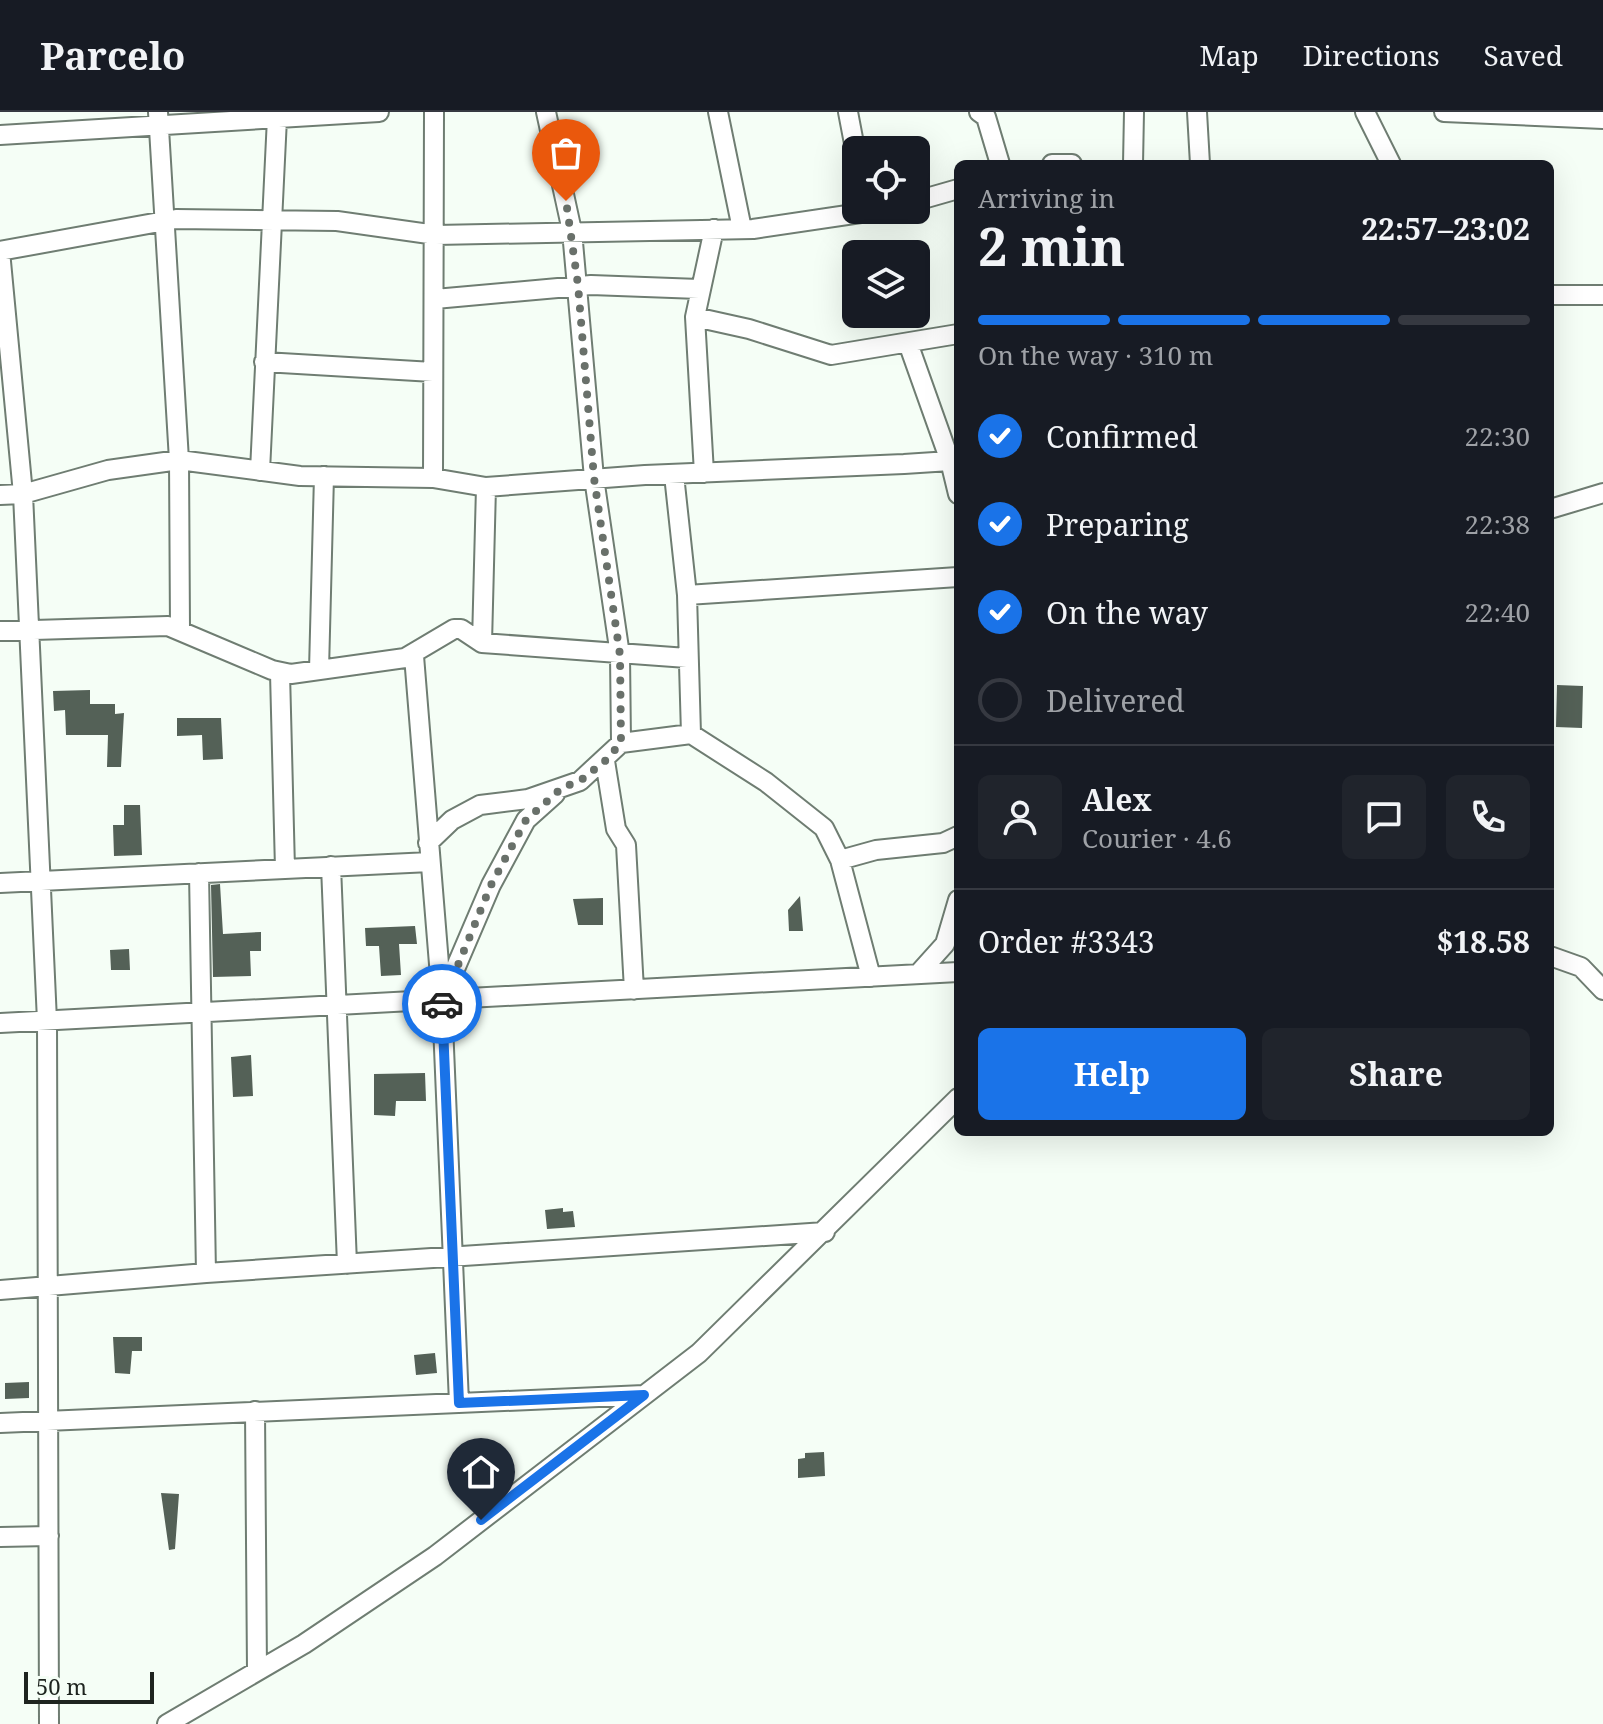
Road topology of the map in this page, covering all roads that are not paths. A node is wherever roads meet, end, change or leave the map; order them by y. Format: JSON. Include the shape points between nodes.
{"nodes":[{"id":1,"x":379,"y":112,"type":"edge"},
{"id":2,"x":434,"y":112,"type":"edge"},
{"id":3,"x":546,"y":112,"type":"edge"},
{"id":4,"x":718,"y":112,"type":"edge"},
{"id":5,"x":848,"y":112,"type":"edge"},
{"id":6,"x":979,"y":112,"type":"edge"},
{"id":7,"x":1134,"y":112,"type":"edge"},
{"id":8,"x":1197,"y":112,"type":"edge"},
{"id":9,"x":1365,"y":112,"type":"edge"},
{"id":10,"x":1444,"y":112,"type":"edge"},
{"id":11,"x":1478,"y":114,"type":"edge"},
{"id":12,"x":277,"y":118,"type":"junction"},
{"id":13,"x":158,"y":119,"type":"edge"},
{"id":14,"x":1603,"y":119,"type":"edge"},
{"id":15,"x":0,"y":135,"type":"edge"},
{"id":16,"x":853,"y":136,"type":"edge"},
{"id":17,"x":999,"y":160,"type":"edge"},
{"id":18,"x":1133,"y":160,"type":"edge"},
{"id":19,"x":1200,"y":160,"type":"edge"},
{"id":20,"x":1383,"y":160,"type":"edge"},
{"id":21,"x":954,"y":190,"type":"edge"},
{"id":22,"x":930,"y":197,"type":"edge"},
{"id":23,"x":842,"y":215,"type":"edge"},
{"id":24,"x":271,"y":218,"type":"junction"},
{"id":25,"x":164,"y":220,"type":"junction"},
{"id":26,"x":714,"y":229,"type":"junction"},
{"id":27,"x":742,"y":229,"type":"junction"},
{"id":28,"x":572,"y":231,"type":"junction"},
{"id":29,"x":436,"y":235,"type":"junction"},
{"id":30,"x":0,"y":251,"type":"edge"},
{"id":31,"x":578,"y":285,"type":"junction"},
{"id":32,"x":699,"y":289,"type":"junction"},
{"id":33,"x":1554,"y":295,"type":"edge"},
{"id":34,"x":1603,"y":295,"type":"edge"},
{"id":35,"x":435,"y":299,"type":"junction"},
{"id":36,"x":695,"y":317,"type":"junction"},
{"id":37,"x":954,"y":335,"type":"edge"},
{"id":38,"x":908,"y":343,"type":"junction"},
{"id":39,"x":264,"y":362,"type":"junction"},
{"id":40,"x":433,"y":372,"type":"junction"},
{"id":41,"x":5,"y":377,"type":"edge"},
{"id":42,"x":954,"y":458,"type":"edge"},
{"id":43,"x":179,"y":460,"type":"junction"},
{"id":44,"x":260,"y":471,"type":"junction"},
{"id":45,"x":704,"y":473,"type":"junction"},
{"id":46,"x":674,"y":475,"type":"junction"},
{"id":47,"x":324,"y":476,"type":"junction"},
{"id":48,"x":433,"y":478,"type":"junction"},
{"id":49,"x":594,"y":478,"type":"junction"},
{"id":50,"x":486,"y":487,"type":"junction"},
{"id":51,"x":1603,"y":493,"type":"edge"},
{"id":52,"x":23,"y":494,"type":"junction"},
{"id":53,"x":0,"y":495,"type":"edge"},
{"id":54,"x":1554,"y":508,"type":"edge"},
{"id":55,"x":954,"y":577,"type":"edge"},
{"id":56,"x":687,"y":595,"type":"junction"},
{"id":57,"x":180,"y":628,"type":"junction"},
{"id":58,"x":27,"y":629,"type":"junction"},
{"id":59,"x":0,"y":631,"type":"edge"},
{"id":60,"x":482,"y":643,"type":"junction"},
{"id":61,"x":620,"y":655,"type":"junction"},
{"id":62,"x":414,"y":656,"type":"junction"},
{"id":63,"x":687,"y":658,"type":"junction"},
{"id":64,"x":319,"y":670,"type":"junction"},
{"id":65,"x":280,"y":673,"type":"junction"},
{"id":66,"x":691,"y":734,"type":"junction"},
{"id":67,"x":621,"y":743,"type":"junction"},
{"id":68,"x":605,"y":761,"type":"junction"},
{"id":69,"x":563,"y":787,"type":"junction"},
{"id":70,"x":954,"y":838,"type":"edge"},
{"id":71,"x":429,"y":853,"type":"junction"},
{"id":72,"x":840,"y":860,"type":"junction"},
{"id":73,"x":331,"y":866,"type":"junction"},
{"id":74,"x":285,"y":869,"type":"junction"},
{"id":75,"x":199,"y":873,"type":"junction"},
{"id":76,"x":40,"y":881,"type":"junction"},
{"id":77,"x":0,"y":883,"type":"edge"},
{"id":78,"x":951,"y":939,"type":"edge"},
{"id":79,"x":1554,"y":957,"type":"edge"},
{"id":80,"x":954,"y":972,"type":"edge"},
{"id":81,"x":918,"y":974,"type":"junction"},
{"id":82,"x":871,"y":977,"type":"junction"},
{"id":83,"x":634,"y":990,"type":"junction"},
{"id":84,"x":1603,"y":990,"type":"edge"},
{"id":85,"x":442,"y":1001,"type":"junction"},
{"id":86,"x":338,"y":1007,"type":"junction"},
{"id":87,"x":201,"y":1013,"type":"junction"},
{"id":88,"x":47,"y":1021,"type":"junction"},
{"id":89,"x":0,"y":1023,"type":"edge"},
{"id":90,"x":954,"y":1102,"type":"edge"},
{"id":91,"x":825,"y":1232,"type":"junction"},
{"id":92,"x":454,"y":1257,"type":"junction"},
{"id":93,"x":347,"y":1264,"type":"junction"},
{"id":94,"x":206,"y":1273,"type":"junction"},
{"id":95,"x":47,"y":1287,"type":"junction"},
{"id":96,"x":0,"y":1290,"type":"edge"},
{"id":97,"x":644,"y":1395,"type":"junction"},
{"id":98,"x":459,"y":1403,"type":"junction"},
{"id":99,"x":255,"y":1411,"type":"junction"},
{"id":100,"x":48,"y":1420,"type":"junction"},
{"id":101,"x":0,"y":1423,"type":"edge"},
{"id":102,"x":49,"y":1536,"type":"junction"},
{"id":103,"x":0,"y":1537,"type":"edge"},
{"id":104,"x":257,"y":1671,"type":"junction"},
{"id":105,"x":49,"y":1724,"type":"edge"},
{"id":106,"x":167,"y":1724,"type":"edge"}],
"edges":[{"from":1,"to":12,"type":"street"},
{"from":2,"to":29,"type":"street"},
{"from":3,"to":28,"type":"street"},
{"from":4,"to":27,"type":"street"},
{"from":5,"to":16,"type":"street"},
{"from":6,"to":17,"type":"street","via":[[986,117]]},
{"from":7,"to":18,"type":"street"},
{"from":8,"to":19,"type":"street"},
{"from":9,"to":20,"type":"street"},
{"from":10,"to":11,"type":"street"},
{"from":11,"to":14,"type":"street"},
{"from":12,"to":13,"type":"street"},
{"from":12,"to":24,"type":"street"},
{"from":13,"to":15,"type":"street"},
{"from":13,"to":25,"type":"street"},
{"from":21,"to":22,"type":"street"},
{"from":23,"to":27,"type":"street"},
{"from":24,"to":25,"type":"street"},
{"from":24,"to":29,"type":"street","via":[[352,222]]},
{"from":24,"to":39,"type":"street"},
{"from":25,"to":30,"type":"street"},
{"from":25,"to":43,"type":"street"},
{"from":26,"to":27,"type":"street"},
{"from":26,"to":28,"type":"street"},
{"from":26,"to":32,"type":"street"},
{"from":28,"to":29,"type":"street"},
{"from":28,"to":31,"type":"street"},
{"from":29,"to":35,"type":"street"},
{"from":30,"to":41,"type":"street"},
{"from":31,"to":32,"type":"street"},
{"from":31,"to":35,"type":"street"},
{"from":31,"to":49,"type":"street"},
{"from":32,"to":36,"type":"street"},
{"from":33,"to":34,"type":"street"},
{"from":35,"to":40,"type":"street"},
{"from":36,"to":38,"type":"street","via":[[831,355]]},
{"from":36,"to":45,"type":"street"},
{"from":37,"to":38,"type":"street"},
{"from":38,"to":42,"type":"street"},
{"from":39,"to":40,"type":"street"},
{"from":39,"to":44,"type":"street"},
{"from":40,"to":48,"type":"street"},
{"from":41,"to":52,"type":"street"},
{"from":42,"to":45,"type":"street"},
{"from":43,"to":44,"type":"street"},
{"from":43,"to":52,"type":"street","via":[[108,470]]},
{"from":43,"to":57,"type":"street"},
{"from":44,"to":47,"type":"street"},
{"from":45,"to":46,"type":"street"},
{"from":46,"to":49,"type":"street"},
{"from":46,"to":56,"type":"street"},
{"from":47,"to":48,"type":"street"},
{"from":47,"to":64,"type":"street"},
{"from":48,"to":50,"type":"street"},
{"from":49,"to":50,"type":"street"},
{"from":49,"to":61,"type":"street"},
{"from":50,"to":60,"type":"street"},
{"from":51,"to":54,"type":"street"},
{"from":52,"to":53,"type":"street"},
{"from":52,"to":58,"type":"street"},
{"from":55,"to":56,"type":"street"},
{"from":56,"to":63,"type":"street"},
{"from":57,"to":58,"type":"street"},
{"from":57,"to":65,"type":"street"},
{"from":58,"to":59,"type":"street"},
{"from":58,"to":76,"type":"street"},
{"from":60,"to":61,"type":"street"},
{"from":60,"to":62,"type":"street","via":[[454,629]]},
{"from":61,"to":63,"type":"street"},
{"from":61,"to":67,"type":"street"},
{"from":62,"to":64,"type":"street"},
{"from":62,"to":71,"type":"street"},
{"from":63,"to":66,"type":"street"},
{"from":64,"to":65,"type":"street"},
{"from":65,"to":74,"type":"street"},
{"from":66,"to":67,"type":"street"},
{"from":66,"to":72,"type":"street","via":[[766,782],[824,828]]},
{"from":67,"to":68,"type":"street"},
{"from":68,"to":69,"type":"street"},
{"from":68,"to":83,"type":"street","via":[[616,829],[626,845]]},
{"from":69,"to":71,"type":"street","via":[[528,799],[480,805],[452,820]]},
{"from":69,"to":85,"type":"street","via":[[526,820],[491,885]]},
{"from":70,"to":72,"type":"street"},
{"from":71,"to":73,"type":"street"},
{"from":71,"to":85,"type":"street"},
{"from":72,"to":82,"type":"street"},
{"from":73,"to":74,"type":"street"},
{"from":73,"to":86,"type":"street"},
{"from":74,"to":75,"type":"street"},
{"from":75,"to":76,"type":"street"},
{"from":75,"to":87,"type":"street"},
{"from":76,"to":77,"type":"street"},
{"from":76,"to":88,"type":"street"},
{"from":78,"to":81,"type":"street"},
{"from":79,"to":84,"type":"street","via":[[1581,967]]},
{"from":80,"to":81,"type":"street"},
{"from":81,"to":82,"type":"street"},
{"from":82,"to":83,"type":"street"},
{"from":83,"to":85,"type":"street"},
{"from":85,"to":86,"type":"street"},
{"from":85,"to":92,"type":"street"},
{"from":86,"to":87,"type":"street"},
{"from":86,"to":93,"type":"street"},
{"from":87,"to":88,"type":"street"},
{"from":87,"to":94,"type":"street"},
{"from":88,"to":89,"type":"street"},
{"from":88,"to":95,"type":"street"},
{"from":90,"to":91,"type":"street"},
{"from":91,"to":92,"type":"street"},
{"from":91,"to":97,"type":"street","via":[[699,1353]]},
{"from":92,"to":93,"type":"street"},
{"from":92,"to":98,"type":"street"},
{"from":93,"to":94,"type":"street"},
{"from":94,"to":95,"type":"street"},
{"from":95,"to":96,"type":"street"},
{"from":95,"to":100,"type":"street"},
{"from":97,"to":98,"type":"street"},
{"from":97,"to":104,"type":"street","via":[[435,1556]]},
{"from":98,"to":99,"type":"street"},
{"from":99,"to":100,"type":"street"},
{"from":99,"to":104,"type":"street"},
{"from":100,"to":101,"type":"street"},
{"from":100,"to":102,"type":"street"},
{"from":102,"to":103,"type":"street"},
{"from":102,"to":105,"type":"street"},
{"from":104,"to":106,"type":"street"}]}
